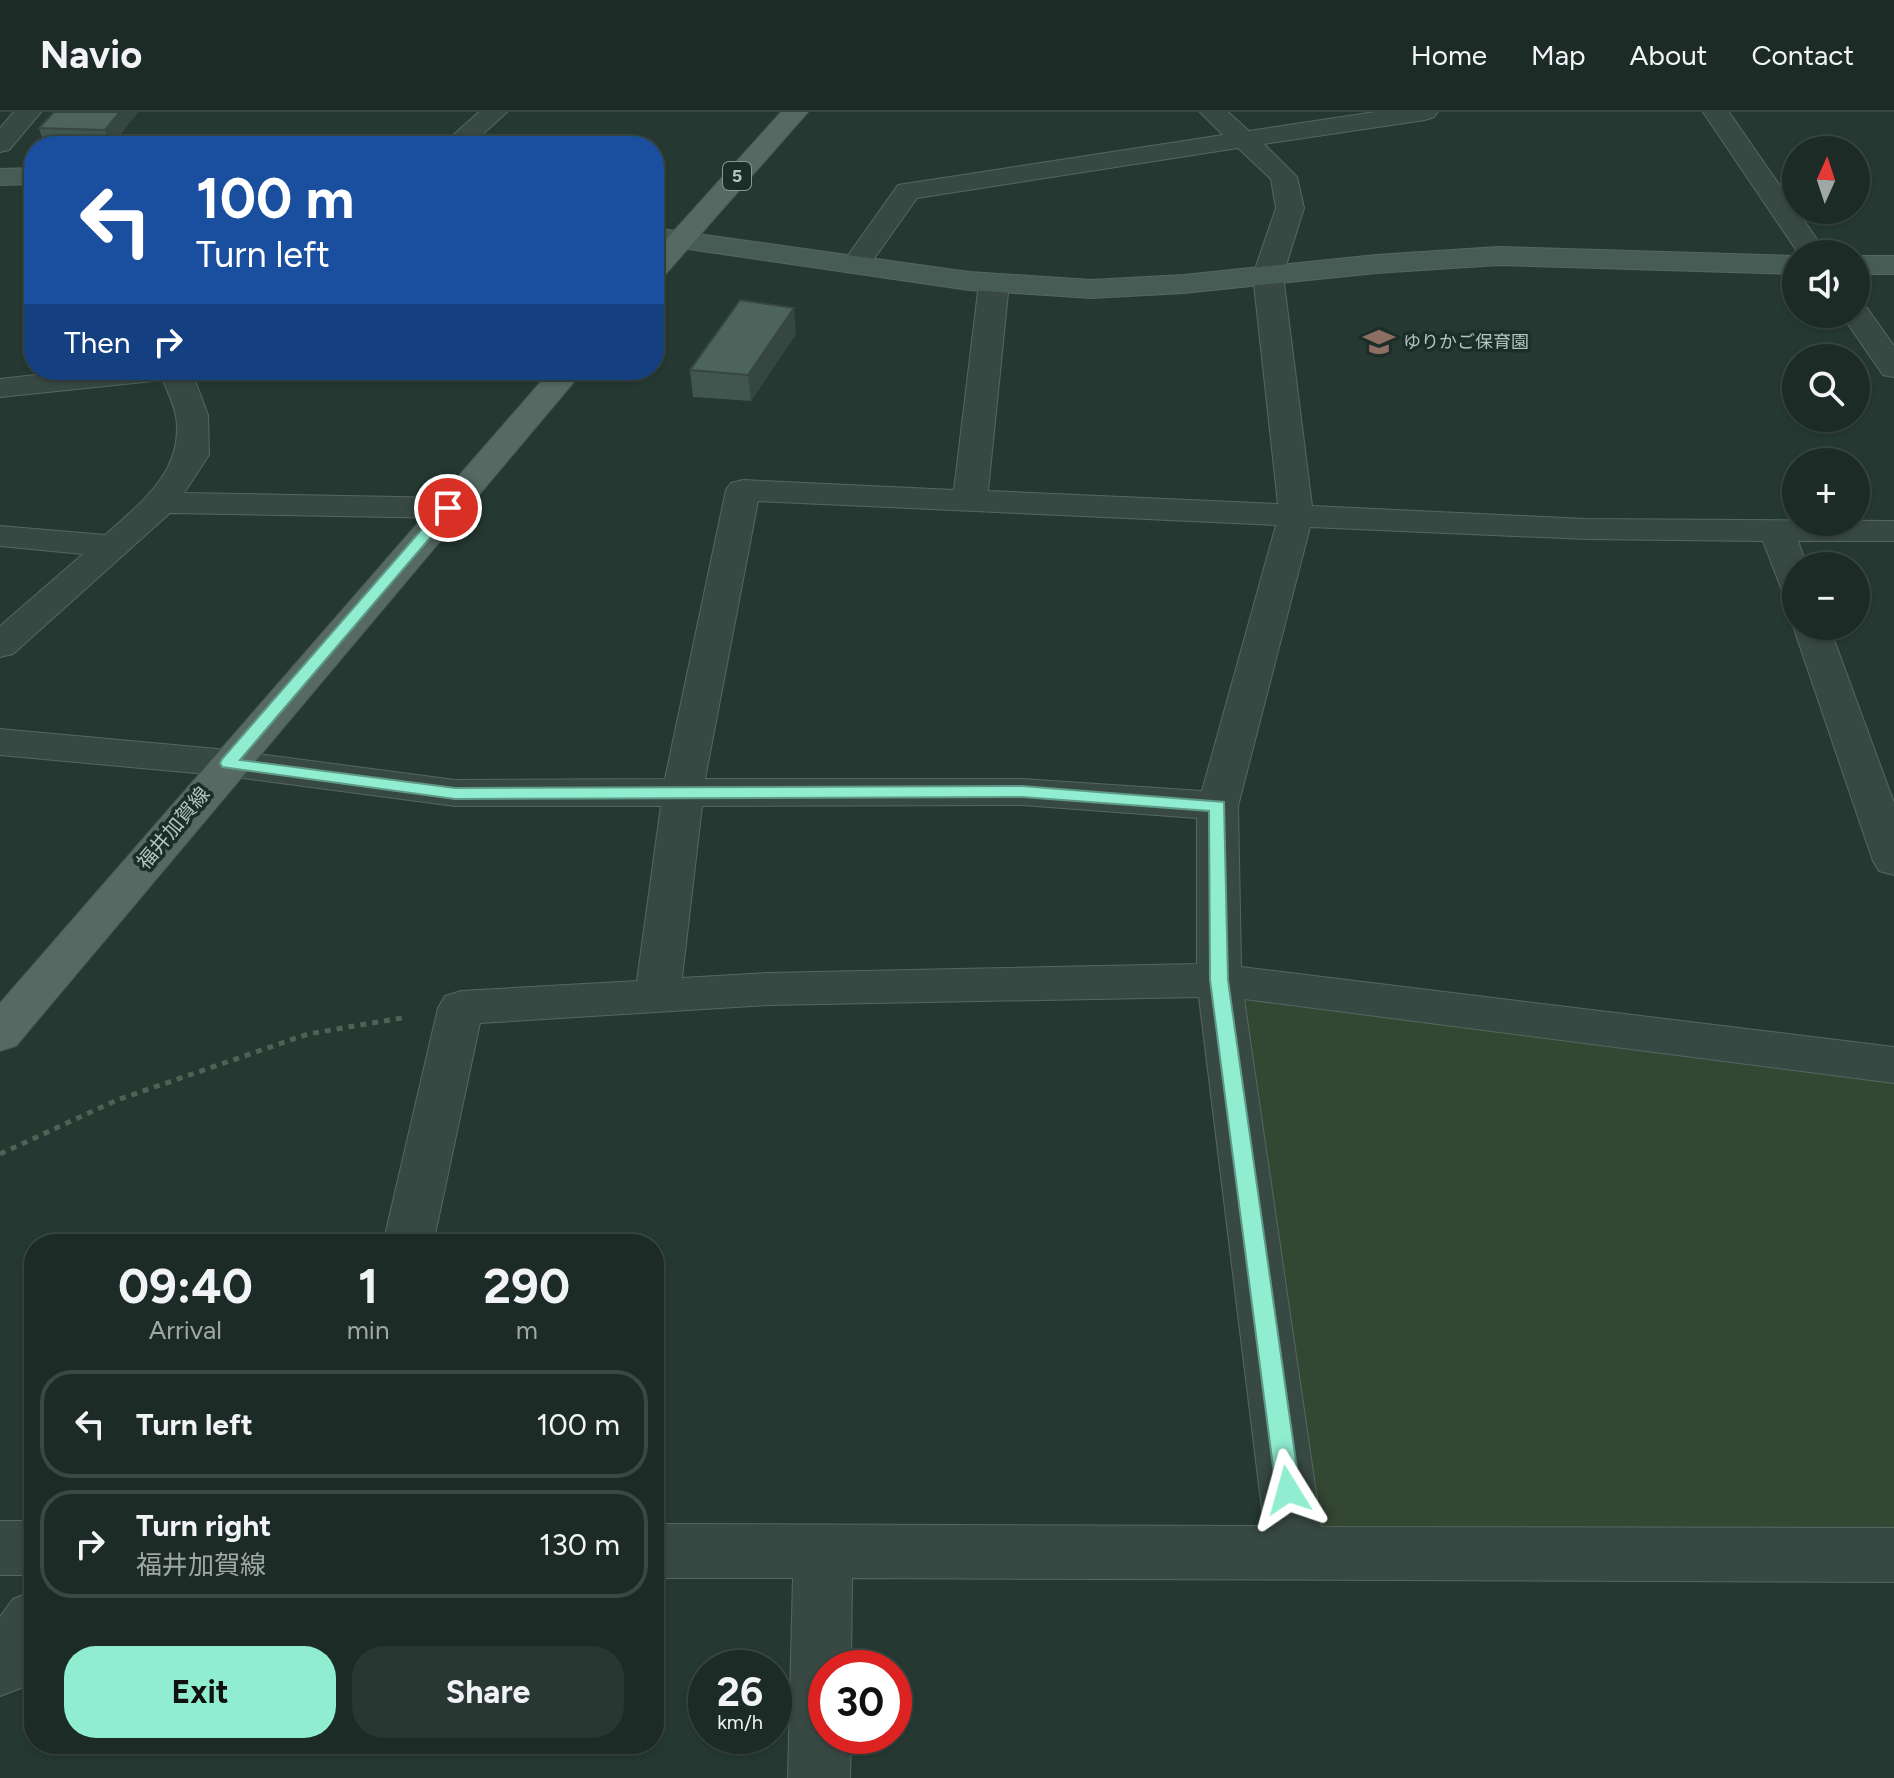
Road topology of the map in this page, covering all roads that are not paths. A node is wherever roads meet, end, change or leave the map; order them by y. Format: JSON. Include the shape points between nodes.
{"nodes":[{"id":1,"x":28,"y":112,"type":"edge"},
{"id":2,"x":494,"y":112,"type":"edge"},
{"id":3,"x":795,"y":112,"type":"edge"},
{"id":4,"x":1213,"y":112,"type":"edge"},
{"id":5,"x":1425,"y":112,"type":"edge"},
{"id":6,"x":1716,"y":112,"type":"edge"},
{"id":7,"x":466,"y":136,"type":"edge"},
{"id":8,"x":1244,"y":140,"type":"junction"},
{"id":9,"x":0,"y":144,"type":"edge"},
{"id":10,"x":24,"y":176,"type":"edge"},
{"id":11,"x":0,"y":177,"type":"edge"},
{"id":12,"x":667,"y":238,"type":"edge"},
{"id":13,"x":1803,"y":240,"type":"edge"},
{"id":14,"x":856,"y":264,"type":"junction"},
{"id":15,"x":1782,"y":265,"type":"edge"},
{"id":16,"x":1870,"y":265,"type":"edge"},
{"id":17,"x":1894,"y":265,"type":"edge"},
{"id":18,"x":1268,"y":275,"type":"junction"},
{"id":19,"x":994,"y":283,"type":"junction"},
{"id":20,"x":1866,"y":328,"type":"edge"},
{"id":21,"x":1894,"y":368,"type":"edge"},
{"id":22,"x":75,"y":380,"type":"edge"},
{"id":23,"x":179,"y":380,"type":"edge"},
{"id":24,"x":559,"y":380,"type":"edge"},
{"id":25,"x":0,"y":388,"type":"edge"},
{"id":26,"x":970,"y":500,"type":"junction"},
{"id":27,"x":161,"y":503,"type":"junction"},
{"id":28,"x":448,"y":508,"type":"junction"},
{"id":29,"x":1296,"y":514,"type":"junction"},
{"id":30,"x":1777,"y":531,"type":"junction"},
{"id":31,"x":1894,"y":531,"type":"edge"},
{"id":32,"x":0,"y":536,"type":"edge"},
{"id":33,"x":113,"y":546,"type":"junction"},
{"id":34,"x":1784,"y":552,"type":"edge"},
{"id":35,"x":1816,"y":640,"type":"edge"},
{"id":36,"x":0,"y":646,"type":"edge"},
{"id":37,"x":0,"y":742,"type":"edge"},
{"id":38,"x":228,"y":763,"type":"junction"},
{"id":39,"x":683,"y":791,"type":"junction"},
{"id":40,"x":1218,"y":806,"type":"junction"},
{"id":41,"x":1894,"y":861,"type":"edge"},
{"id":42,"x":1219,"y":980,"type":"junction"},
{"id":43,"x":657,"y":996,"type":"junction"},
{"id":44,"x":0,"y":1034,"type":"edge"},
{"id":45,"x":1894,"y":1065,"type":"edge"},
{"id":46,"x":410,"y":1234,"type":"edge"},
{"id":47,"x":0,"y":1548,"type":"edge"},
{"id":48,"x":24,"y":1548,"type":"edge"},
{"id":49,"x":664,"y":1551,"type":"edge"},
{"id":50,"x":823,"y":1551,"type":"junction"},
{"id":51,"x":1296,"y":1552,"type":"junction"},
{"id":52,"x":1894,"y":1555,"type":"edge"},
{"id":53,"x":24,"y":1633,"type":"edge"},
{"id":54,"x":0,"y":1667,"type":"edge"},
{"id":55,"x":819,"y":1778,"type":"edge"}],
"edges":[{"from":1,"to":9,"type":"street"},
{"from":2,"to":7,"type":"street"},
{"from":3,"to":12,"type":"main road","number":"5"},
{"from":4,"to":8,"type":"street"},
{"from":5,"to":8,"type":"street"},
{"from":6,"to":13,"type":"street"},
{"from":8,"to":14,"type":"street","via":[[908,191]]},
{"from":8,"to":18,"type":"street","via":[[1284,177],[1290,208]]},
{"from":10,"to":11,"type":"street"},
{"from":12,"to":14,"type":"street"},
{"from":14,"to":19,"type":"street"},
{"from":15,"to":18,"type":"street","via":[[1498,256]]},
{"from":16,"to":17,"type":"street"},
{"from":18,"to":19,"type":"street","via":[[1091,289]]},
{"from":18,"to":29,"type":"street"},
{"from":19,"to":26,"type":"street"},
{"from":20,"to":21,"type":"street"},
{"from":22,"to":25,"type":"street"},
{"from":23,"to":27,"type":"street","via":[[192,415],[192,455]]},
{"from":24,"to":28,"type":"main road","name":"福井加賀線"},
{"from":26,"to":29,"type":"street"},
{"from":26,"to":39,"type":"street","via":[[743,490]]},
{"from":27,"to":28,"type":"street"},
{"from":27,"to":33,"type":"street"},
{"from":28,"to":38,"type":"main road","name":"福井加賀線"},
{"from":29,"to":30,"type":"street","via":[[1586,529]]},
{"from":29,"to":40,"type":"street"},
{"from":30,"to":31,"type":"street"},
{"from":30,"to":34,"type":"street"},
{"from":32,"to":33,"type":"street"},
{"from":33,"to":36,"type":"street"},
{"from":35,"to":41,"type":"street"},
{"from":37,"to":38,"type":"street"},
{"from":38,"to":39,"type":"street","via":[[455,793]]},
{"from":38,"to":44,"type":"main road","name":"福井加賀線"},
{"from":39,"to":40,"type":"street","via":[[1022,792]]},
{"from":39,"to":43,"type":"street"},
{"from":40,"to":42,"type":"street"},
{"from":42,"to":43,"type":"street"},
{"from":42,"to":45,"type":"street"},
{"from":42,"to":51,"type":"street"},
{"from":43,"to":46,"type":"street","via":[[461,1008]]},
{"from":47,"to":48,"type":"street"},
{"from":49,"to":50,"type":"street"},
{"from":50,"to":51,"type":"street"},
{"from":50,"to":55,"type":"street"},
{"from":51,"to":52,"type":"street"},
{"from":53,"to":54,"type":"street"}]}
